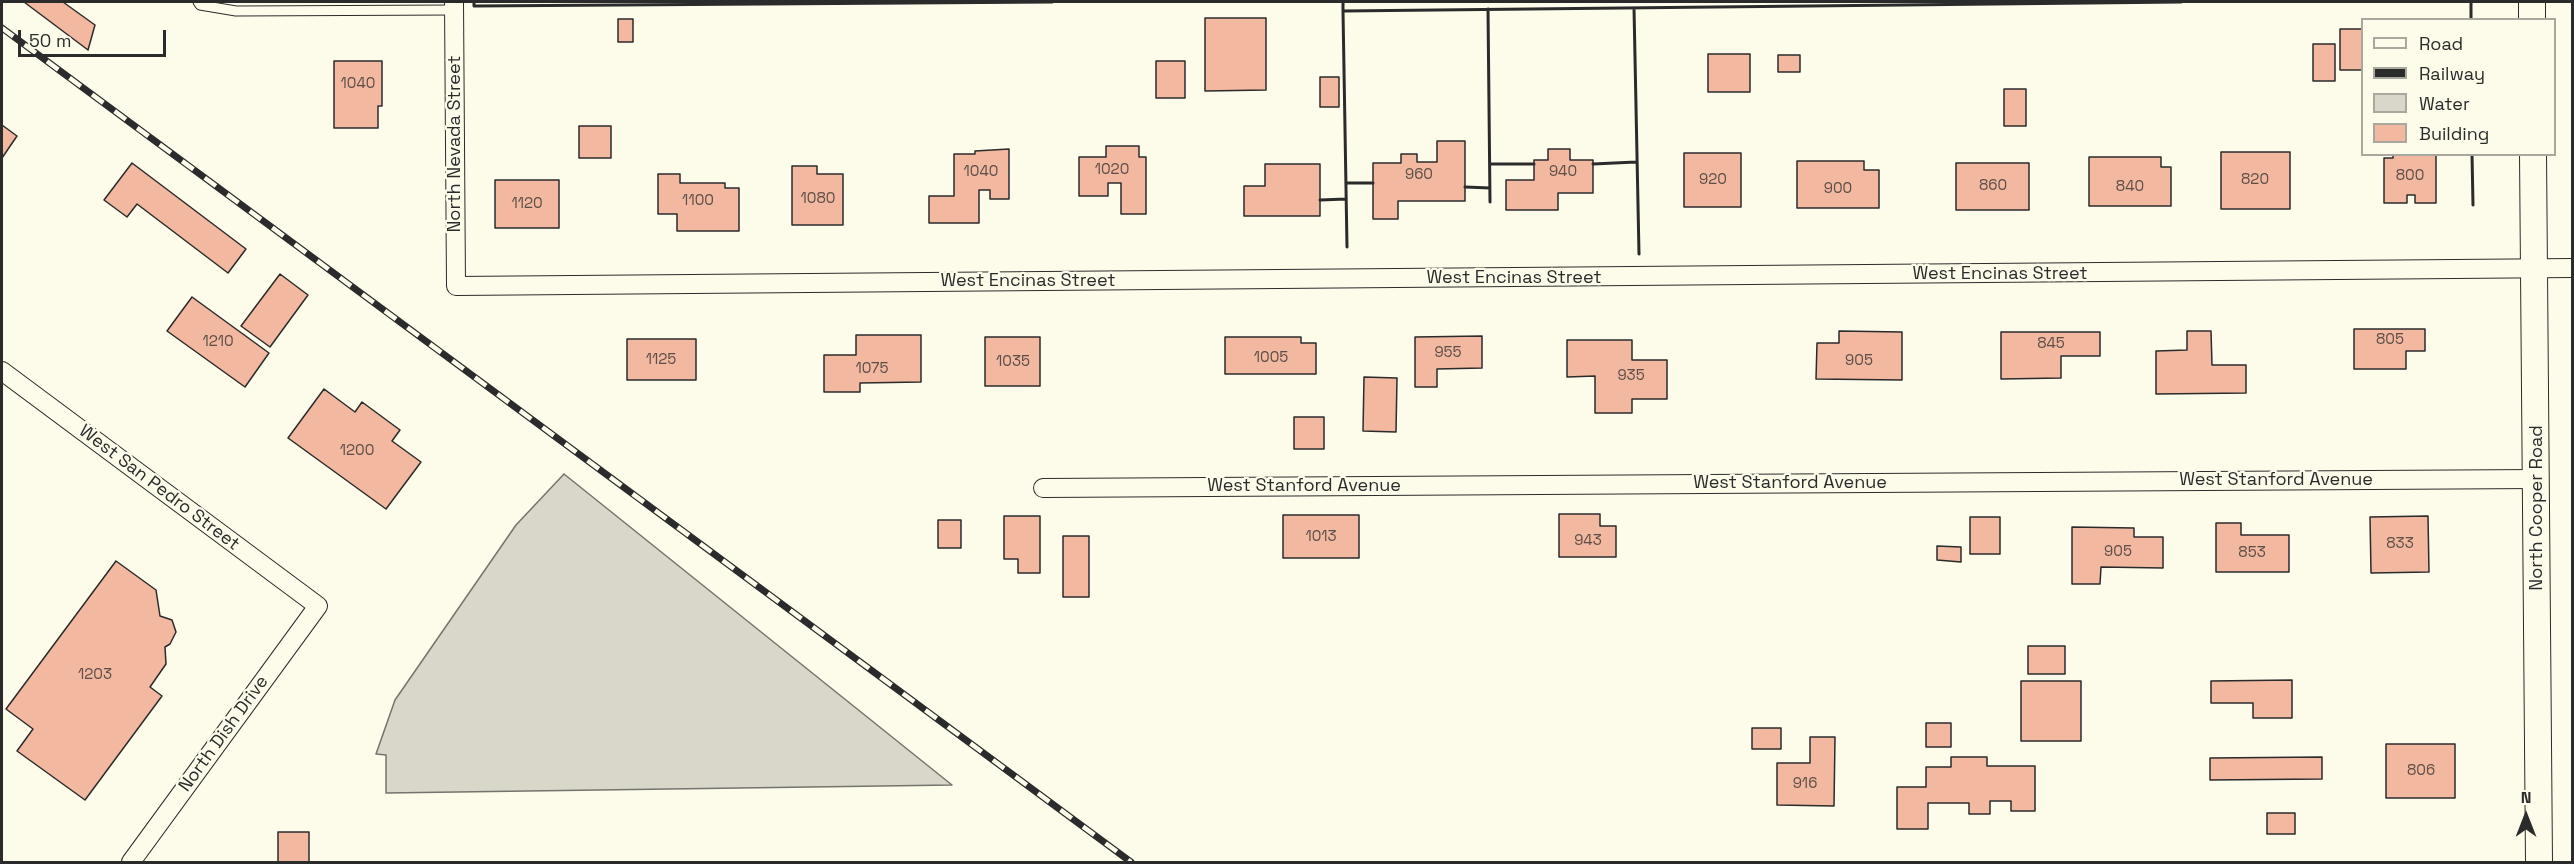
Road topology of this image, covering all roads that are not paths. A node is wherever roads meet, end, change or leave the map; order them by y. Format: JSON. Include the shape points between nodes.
{"nodes":[{"id":1,"x":198,"y":2,"type":"edge"},
{"id":2,"x":2532,"y":2,"type":"edge"},
{"id":3,"x":454,"y":6,"type":"edge"},
{"id":4,"x":2532,"y":18,"type":"edge"},
{"id":5,"x":2534,"y":156,"type":"edge"},
{"id":6,"x":2572,"y":268,"type":"edge"},
{"id":7,"x":2535,"y":270,"type":"junction"},
{"id":8,"x":456,"y":286,"type":"joint"},
{"id":9,"x":2,"y":371,"type":"edge"},
{"id":10,"x":2536,"y":479,"type":"junction"},
{"id":11,"x":1043,"y":488,"type":"dead end"},
{"id":12,"x":318,"y":606,"type":"joint"},
{"id":13,"x":131,"y":862,"type":"edge"},
{"id":14,"x":2539,"y":862,"type":"edge"}],
"edges":[{"from":1,"to":3,"type":"lane","via":[[236,10]]},
{"from":2,"to":4,"type":"main road"},
{"from":3,"to":8,"type":"street","name":"North Nevada Street"},
{"from":5,"to":7,"type":"main road","name":"North Cooper Road"},
{"from":6,"to":7,"type":"street","name":"West Encinas Street"},
{"from":7,"to":8,"type":"street","name":"West Encinas Street"},
{"from":7,"to":10,"type":"main road","name":"North Cooper Road"},
{"from":9,"to":12,"type":"street","name":"West San Pedro Street"},
{"from":10,"to":11,"type":"street","name":"West Stanford Avenue"},
{"from":10,"to":14,"type":"main road","name":"North Cooper Road"},
{"from":12,"to":13,"type":"street","name":"North Dish Drive"}]}
